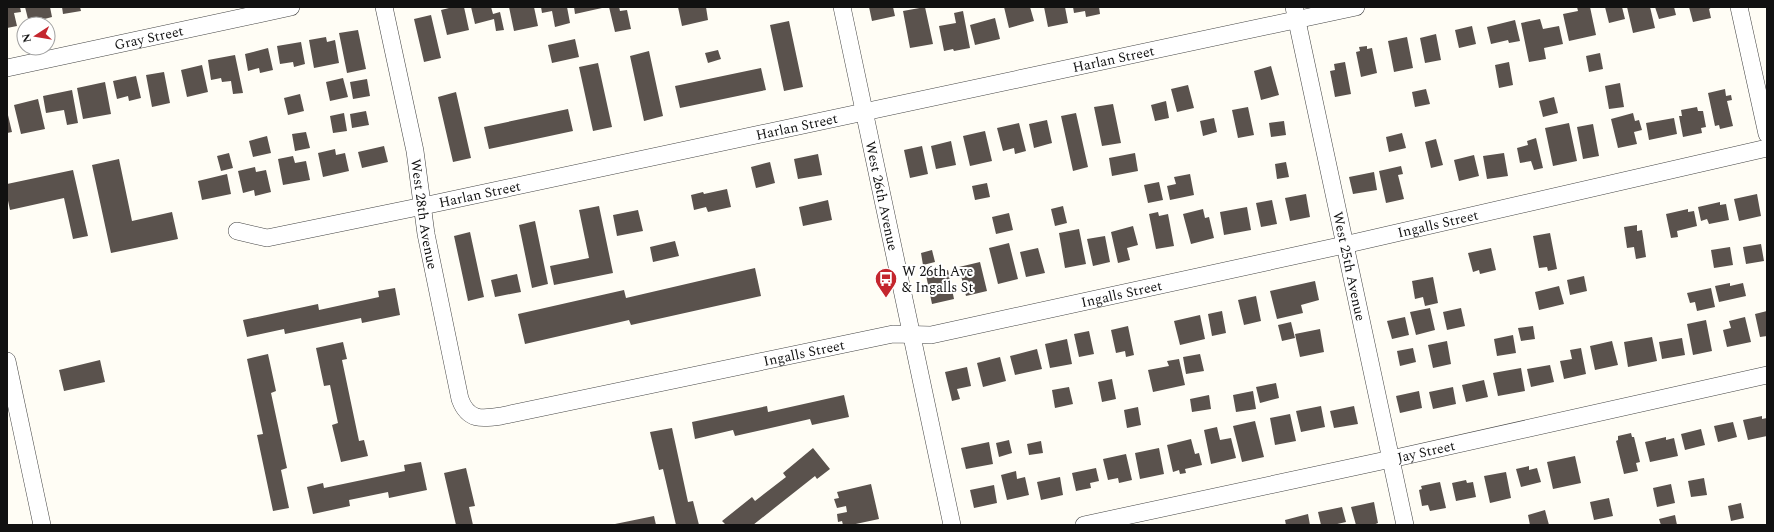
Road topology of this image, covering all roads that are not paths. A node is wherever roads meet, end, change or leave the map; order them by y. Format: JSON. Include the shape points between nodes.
{"nodes":[{"id":1,"x":291,"y":7,"type":"edge"},
{"id":2,"x":384,"y":7,"type":"edge"},
{"id":3,"x":842,"y":7,"type":"edge"},
{"id":4,"x":1356,"y":7,"type":"edge"},
{"id":5,"x":1739,"y":7,"type":"edge"},
{"id":6,"x":1295,"y":14,"type":"edge"},
{"id":7,"x":7,"y":68,"type":"edge"},
{"id":8,"x":864,"y":112,"type":"junction"},
{"id":9,"x":1767,"y":134,"type":"edge"},
{"id":10,"x":1767,"y":148,"type":"edge"},
{"id":11,"x":423,"y":206,"type":"junction"},
{"id":12,"x":237,"y":231,"type":"dead end"},
{"id":13,"x":1344,"y":245,"type":"junction"},
{"id":14,"x":912,"y":335,"type":"junction"},
{"id":15,"x":7,"y":361,"type":"edge"},
{"id":16,"x":1767,"y":375,"type":"edge"},
{"id":17,"x":11,"y":402,"type":"edge"},
{"id":18,"x":474,"y":417,"type":"joint"},
{"id":19,"x":1391,"y":459,"type":"junction"},
{"id":20,"x":42,"y":525,"type":"edge"},
{"id":21,"x":952,"y":525,"type":"edge"},
{"id":22,"x":1084,"y":525,"type":"edge"},
{"id":23,"x":1405,"y":525,"type":"edge"}],
"edges":[{"from":1,"to":7,"type":"street","name":"Gray Street"},
{"from":2,"to":11,"type":"street","name":"West 28th Avenue","via":[[415,151]]},
{"from":3,"to":8,"type":"street","name":"West 26th Avenue"},
{"from":4,"to":6,"type":"street","name":"Harlan Street"},
{"from":5,"to":9,"type":"street"},
{"from":6,"to":8,"type":"street","name":"Harlan Street"},
{"from":6,"to":13,"type":"street","name":"West 25th Avenue"},
{"from":8,"to":11,"type":"street","name":"Harlan Street"},
{"from":8,"to":14,"type":"street","name":"West 26th Avenue"},
{"from":10,"to":13,"type":"street","name":"Ingalls Street"},
{"from":11,"to":12,"type":"street","name":"Harlan Street","via":[[267,238]]},
{"from":11,"to":18,"type":"street","name":"West 28th Avenue","via":[[426,234],[460,399],[463,408]]},
{"from":13,"to":14,"type":"street","name":"Ingalls Street","via":[[930,335]]},
{"from":13,"to":19,"type":"street","name":"West 25th Avenue"},
{"from":14,"to":18,"type":"street","name":"Ingalls Street","via":[[893,334],[501,416]]},
{"from":14,"to":21,"type":"street","name":"West 26th Avenue"},
{"from":15,"to":17,"type":"street"},
{"from":16,"to":19,"type":"street","name":"Jay Street"},
{"from":17,"to":20,"type":"street"},
{"from":19,"to":22,"type":"street","name":"Jay Street"},
{"from":19,"to":23,"type":"street","name":"West 25th Avenue"}]}
